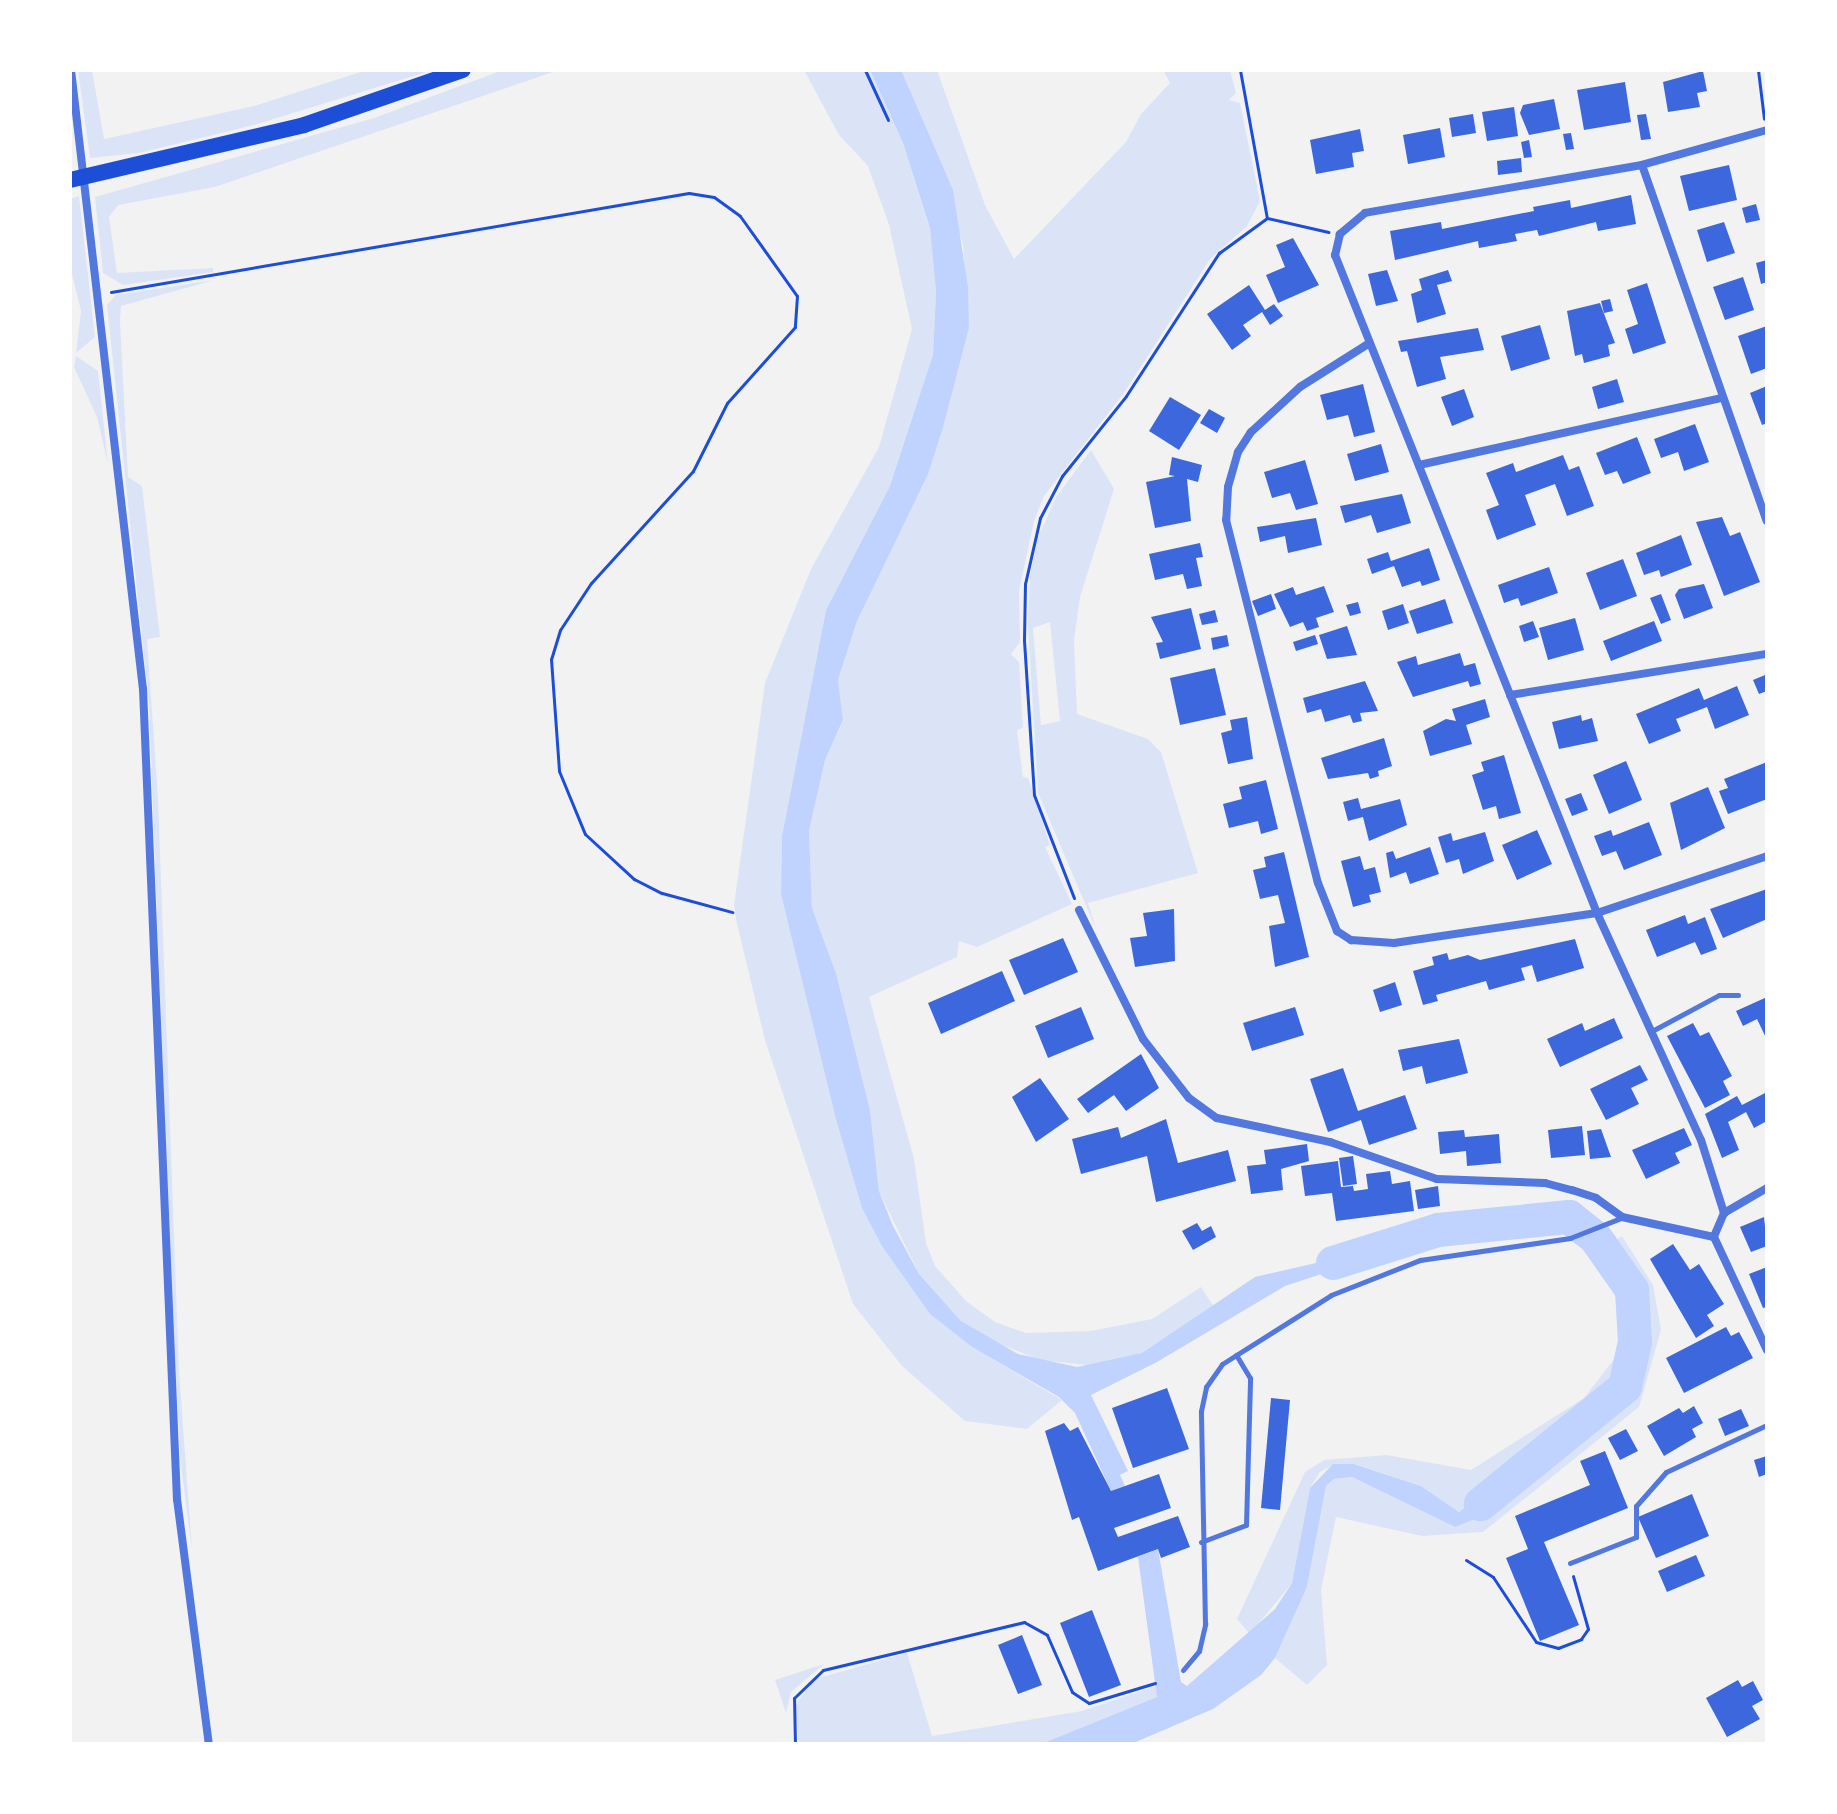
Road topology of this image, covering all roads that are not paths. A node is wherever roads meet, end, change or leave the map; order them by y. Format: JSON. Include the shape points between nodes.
{"nodes":[{"id":1,"x":71,"y":70,"type":"edge"},
{"id":2,"x":463,"y":70,"type":"edge"},
{"id":3,"x":1766,"y":130,"type":"edge"},
{"id":4,"x":1642,"y":165,"type":"junction"},
{"id":5,"x":70,"y":180,"type":"edge"},
{"id":6,"x":1368,"y":344,"type":"junction"},
{"id":7,"x":1720,"y":398,"type":"junction"},
{"id":8,"x":1419,"y":465,"type":"junction"},
{"id":9,"x":1767,"y":521,"type":"edge"},
{"id":10,"x":1767,"y":654,"type":"edge"},
{"id":11,"x":1510,"y":695,"type":"junction"},
{"id":12,"x":1767,"y":856,"type":"edge"},
{"id":13,"x":1079,"y":910,"type":"road end"},
{"id":14,"x":1597,"y":913,"type":"junction"},
{"id":15,"x":1738,"y":995,"type":"dead end"},
{"id":16,"x":1649,"y":1032,"type":"junction"},
{"id":17,"x":1767,"y":1188,"type":"edge"},
{"id":18,"x":1724,"y":1213,"type":"junction"},
{"id":19,"x":1622,"y":1217,"type":"junction"},
{"id":20,"x":1714,"y":1237,"type":"junction"},
{"id":21,"x":1767,"y":1350,"type":"edge"},
{"id":22,"x":1236,"y":1355,"type":"junction"},
{"id":23,"x":1767,"y":1425,"type":"edge"},
{"id":24,"x":1201,"y":1542,"type":"junction"},
{"id":25,"x":1570,"y":1563,"type":"road end"},
{"id":26,"x":1183,"y":1670,"type":"dead end"},
{"id":27,"x":209,"y":1744,"type":"edge"}],
"edges":[{"from":1,"to":27,"type":"street","via":[[143,689],[177,1499]]},
{"from":2,"to":5,"type":"main road","via":[[304,125]]},
{"from":3,"to":4,"type":"street"},
{"from":4,"to":6,"type":"street","via":[[1365,213],[1340,234],[1335,255]]},
{"from":4,"to":7,"type":"street"},
{"from":6,"to":8,"type":"street"},
{"from":6,"to":14,"type":"street","via":[[1335,361],[1267,414],[1238,452],[1226,520],[1318,883],[1337,931],[1368,942]]},
{"from":7,"to":8,"type":"street"},
{"from":7,"to":9,"type":"street"},
{"from":8,"to":11,"type":"street"},
{"from":10,"to":11,"type":"street"},
{"from":11,"to":14,"type":"street"},
{"from":12,"to":14,"type":"street"},
{"from":13,"to":19,"type":"street","via":[[1143,1039],[1189,1098],[1217,1118],[1330,1142],[1437,1179],[1545,1183],[1596,1198]]},
{"from":14,"to":16,"type":"street"},
{"from":15,"to":16,"type":"lane","via":[[1719,995]]},
{"from":16,"to":18,"type":"street","via":[[1701,1140]]},
{"from":17,"to":18,"type":"street"},
{"from":18,"to":20,"type":"street"},
{"from":19,"to":20,"type":"street"},
{"from":19,"to":22,"type":"lane","via":[[1570,1238],[1420,1260],[1331,1295]]},
{"from":20,"to":21,"type":"street"},
{"from":22,"to":24,"type":"lane","via":[[1214,1373],[1201,1411]]},
{"from":22,"to":24,"type":"lane","via":[[1250,1378],[1246,1525]]},
{"from":23,"to":25,"type":"lane","via":[[1666,1472],[1636,1506],[1636,1537]]},
{"from":24,"to":26,"type":"lane","via":[[1205,1624],[1199,1651]]}]}
